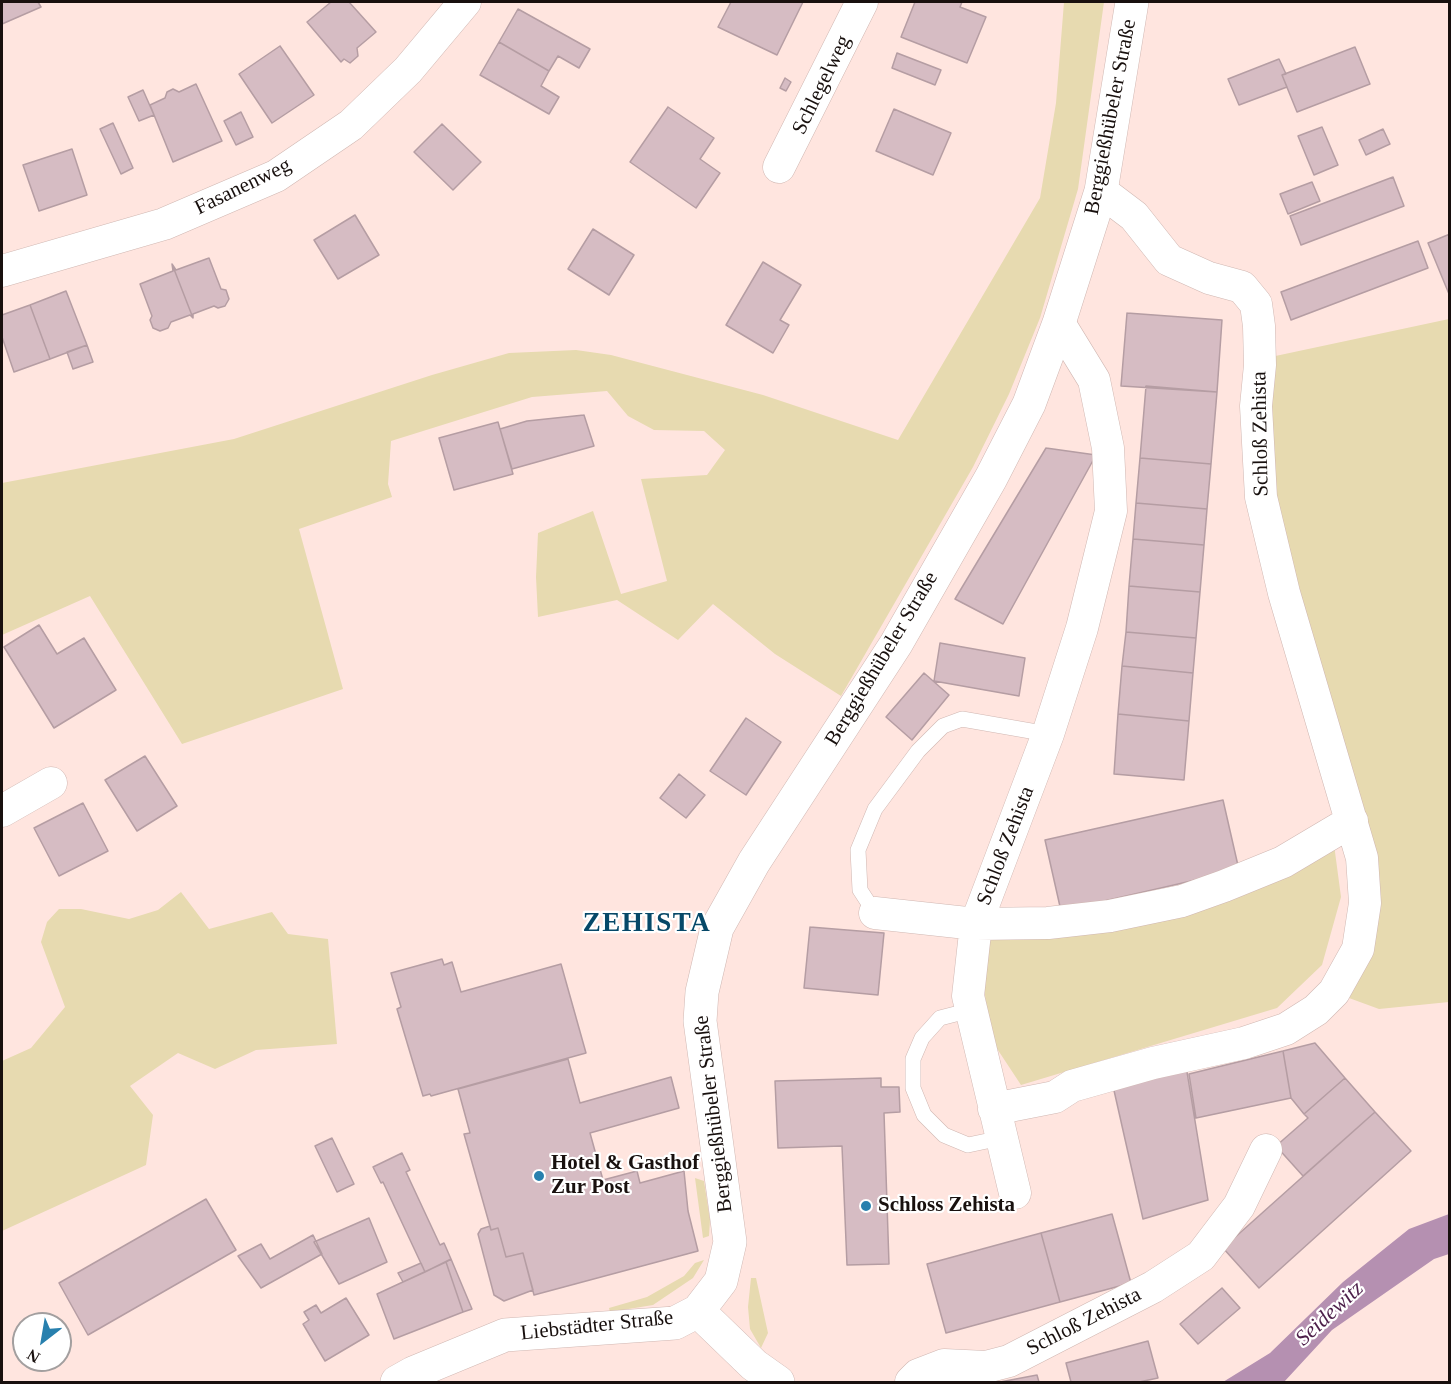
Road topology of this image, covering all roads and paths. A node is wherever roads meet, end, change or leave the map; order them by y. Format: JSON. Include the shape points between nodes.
{"nodes":[{"id":1,"x":465,"y":2,"type":"edge"},
{"id":2,"x":862,"y":2,"type":"edge"},
{"id":3,"x":1132,"y":2,"type":"edge"},
{"id":4,"x":779,"y":167,"type":"dead end"},
{"id":5,"x":1101,"y":191,"type":"junction"},
{"id":6,"x":2,"y":271,"type":"edge"},
{"id":7,"x":1059,"y":323,"type":"junction"},
{"id":8,"x":1048,"y":734,"type":"junction"},
{"id":9,"x":51,"y":783,"type":"dead end"},
{"id":10,"x":2,"y":811,"type":"edge"},
{"id":11,"x":1352,"y":821,"type":"junction"},
{"id":12,"x":875,"y":913,"type":"joint"},
{"id":13,"x":976,"y":924,"type":"junction"},
{"id":14,"x":971,"y":1010,"type":"junction"},
{"id":15,"x":994,"y":1109,"type":"junction"},
{"id":16,"x":1001,"y":1138,"type":"junction"},
{"id":17,"x":1266,"y":1150,"type":"dead end"},
{"id":18,"x":1015,"y":1193,"type":"dead end"},
{"id":19,"x":698,"y":1311,"type":"junction"},
{"id":20,"x":397,"y":1383,"type":"edge"},
{"id":21,"x":778,"y":1383,"type":"edge"},
{"id":22,"x":911,"y":1383,"type":"edge"}],
"edges":[{"from":1,"to":6,"type":"street","name":"Fasanenweg","via":[[408,70],[351,125],[276,176],[164,224]]},
{"from":2,"to":4,"type":"street","name":"Schlegelweg"},
{"from":3,"to":5,"type":"main road","name":"Berggießhübeler Straße"},
{"from":5,"to":7,"type":"main road","name":"Berggießhübeler Straße"},
{"from":5,"to":11,"type":"street","name":"Schloß Zehista","via":[[1134,216],[1169,260],[1209,278],[1242,287],[1256,304],[1261,497],[1284,593]]},
{"from":7,"to":8,"type":"street","name":"Schloß Zehista","via":[[1094,380],[1108,448],[1111,511],[1082,628]]},
{"from":7,"to":19,"type":"main road","name":"Berggießhübeler Straße","via":[[1029,404],[991,478],[896,644],[754,862],[717,928],[702,992],[700,1021],[730,1242],[722,1281]]},
{"from":8,"to":12,"type":"lane","via":[[962,719],[943,726],[926,742],[875,809],[858,850],[860,890]]},
{"from":8,"to":13,"type":"street","name":"Schloß Zehista"},
{"from":9,"to":10,"type":"street"},
{"from":11,"to":13,"type":"street","name":"Schloß Zehista","via":[[1282,862],[1182,901],[1110,916],[1048,923]]},
{"from":11,"to":15,"type":"street","name":"Schloß Zehista","via":[[1362,858],[1365,903],[1358,949],[1334,992],[1316,1010],[1286,1029],[1244,1043],[1072,1086],[1055,1097]]},
{"from":12,"to":13,"type":"street","name":"Schloß Zehista"},
{"from":13,"to":14,"type":"street","name":"Schloß Zehista","via":[[968,996]]},
{"from":14,"to":15,"type":"street","name":"Schloß Zehista"},
{"from":14,"to":16,"type":"lane","via":[[940,1018],[922,1038],[913,1059],[913,1088],[924,1115],[944,1135],[968,1145]]},
{"from":15,"to":16,"type":"street","name":"Schloß Zehista"},
{"from":16,"to":18,"type":"street","name":"Schloß Zehista"},
{"from":17,"to":22,"type":"street","name":"Schloß Zehista","via":[[1239,1206],[1201,1256],[1153,1287],[1009,1360],[986,1367],[944,1365]]},
{"from":19,"to":20,"type":"main road","name":"Liebstädter Straße","via":[[675,1323],[505,1335]]},
{"from":19,"to":21,"type":"main road","name":"Liebstädter Straße"}]}
